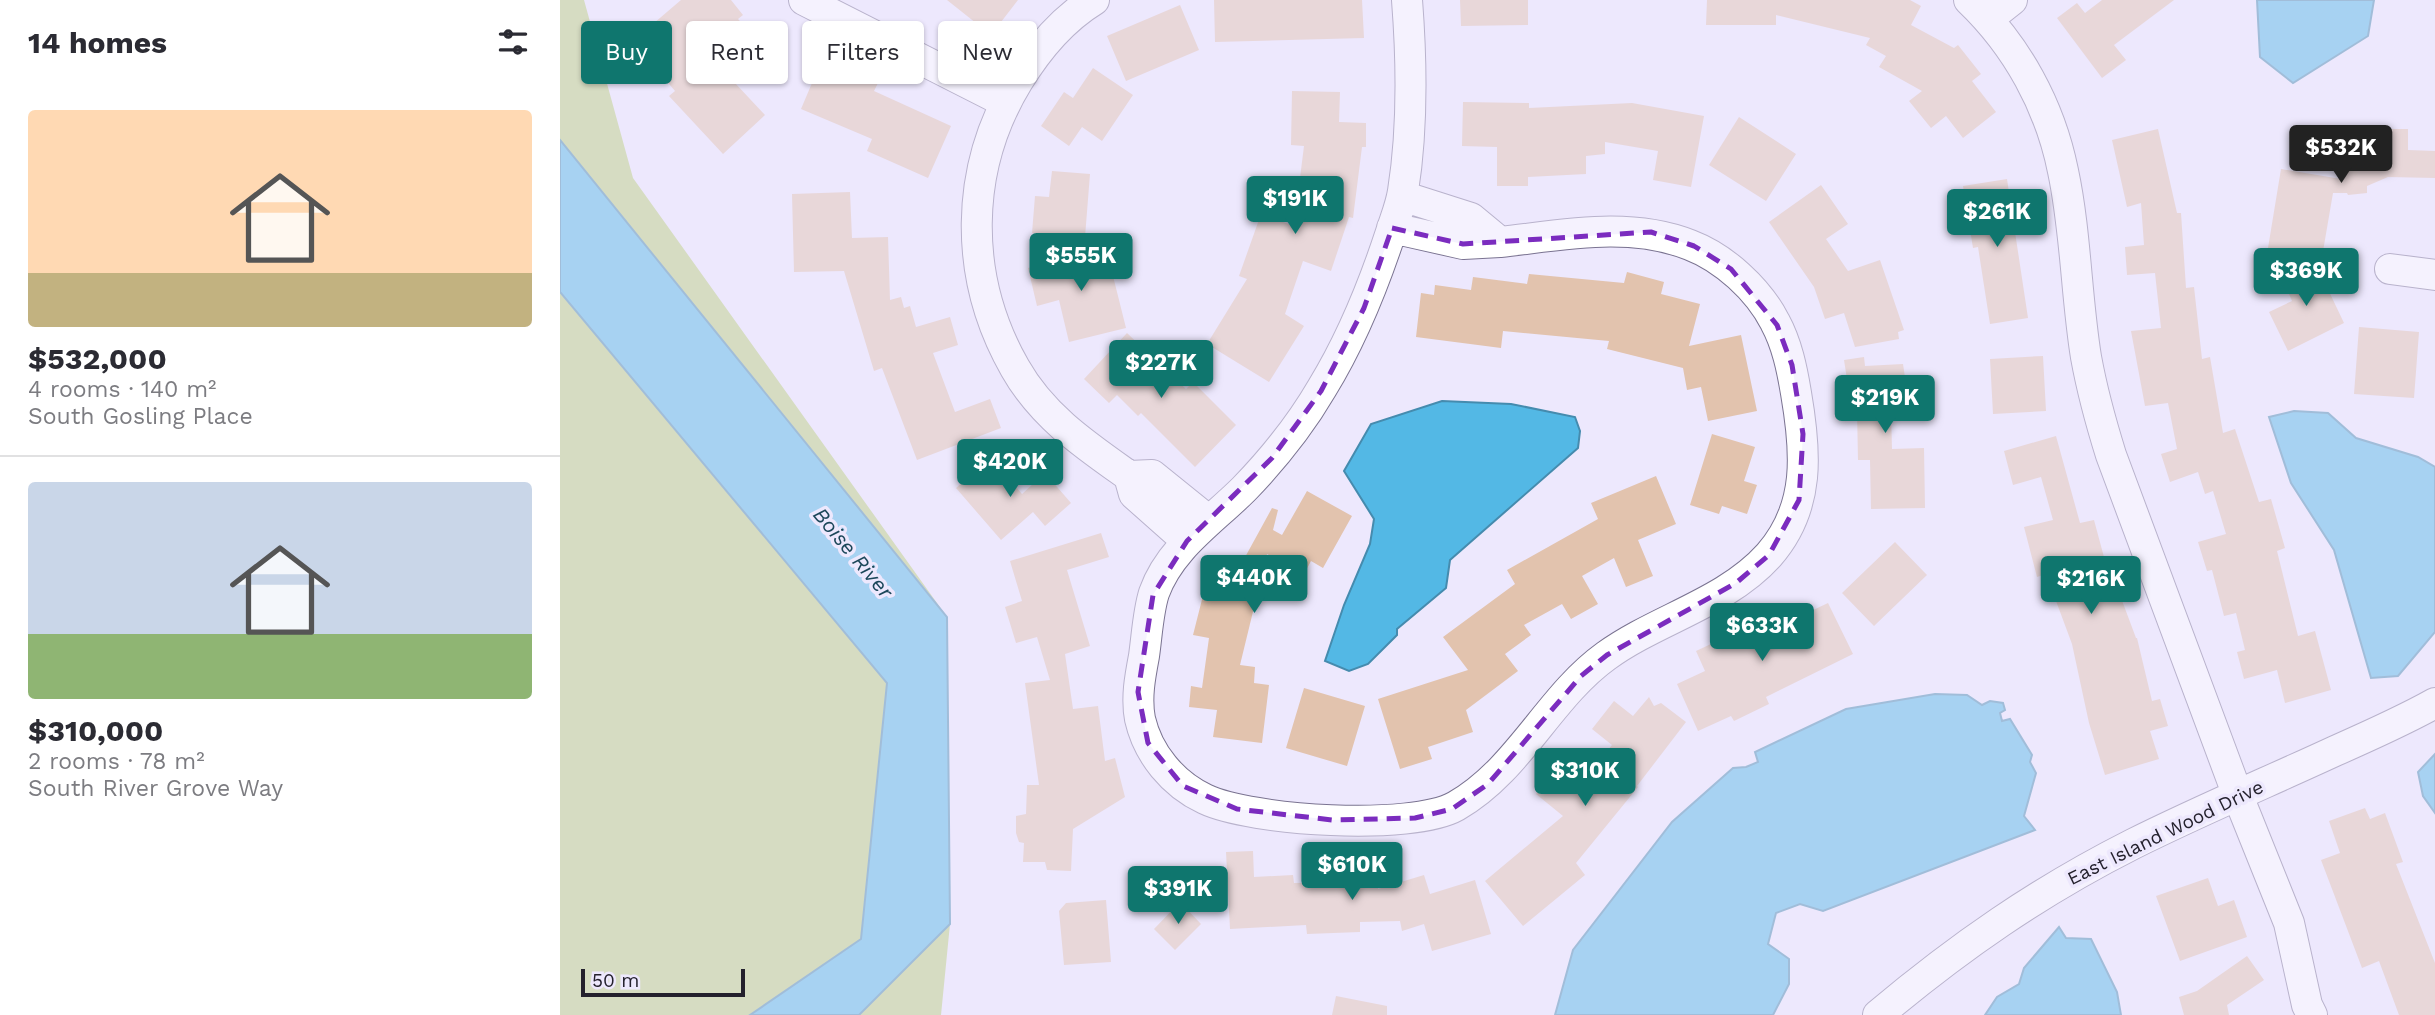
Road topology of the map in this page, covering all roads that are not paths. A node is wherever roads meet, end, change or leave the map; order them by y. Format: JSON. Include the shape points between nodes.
{"nodes":[{"id":1,"x":804,"y":0,"type":"edge"},
{"id":2,"x":1094,"y":0,"type":"edge"},
{"id":3,"x":1407,"y":0,"type":"edge"},
{"id":4,"x":2012,"y":0,"type":"edge"},
{"id":5,"x":1979,"y":9,"type":"edge"},
{"id":6,"x":1005,"y":102,"type":"junction"},
{"id":7,"x":1402,"y":196,"type":"junction"},
{"id":8,"x":1392,"y":228,"type":"junction"},
{"id":9,"x":1500,"y":242,"type":"junction"},
{"id":10,"x":2390,"y":269,"type":"dead end"},
{"id":11,"x":2435,"y":275,"type":"edge"},
{"id":12,"x":1198,"y":531,"type":"junction"},
{"id":13,"x":2435,"y":702,"type":"edge"},
{"id":14,"x":2238,"y":796,"type":"junction"},
{"id":15,"x":1878,"y":1015,"type":"edge"},
{"id":16,"x":2312,"y":1015,"type":"edge"}],
"edges":[{"from":1,"to":6,"type":"street"},
{"from":2,"to":6,"type":"street","via":[[1030,61]]},
{"from":3,"to":7,"type":"street","via":[[1412,62]]},
{"from":4,"to":5,"type":"street"},
{"from":5,"to":14,"type":"street","via":[[2030,78],[2058,149],[2096,406]]},
{"from":6,"to":12,"type":"street","via":[[988,143],[975,223],[986,300],[1005,348],[1038,400],[1074,437],[1129,476],[1152,475]]},
{"from":7,"to":8,"type":"street"},
{"from":7,"to":9,"type":"street","via":[[1471,218]]},
{"from":8,"to":9,"type":"street","via":[[1464,244]]},
{"from":8,"to":12,"type":"street","via":[[1364,308],[1321,391],[1272,458]]},
{"from":9,"to":12,"type":"street","via":[[1602,231],[1651,232],[1694,246],[1731,269],[1762,302],[1777,325],[1792,365],[1804,467],[1799,500],[1769,555],[1736,583],[1607,655],[1581,676],[1488,784],[1452,809],[1415,818],[1332,820],[1237,809],[1208,801],[1161,765],[1148,743],[1138,692],[1153,595],[1167,566]]},
{"from":10,"to":11,"type":"street"},
{"from":13,"to":14,"type":"street","name":"East Island Wood Drive"},
{"from":14,"to":15,"type":"street","name":"East Island Wood Drive","via":[[2065,880],[1937,965]]},
{"from":14,"to":16,"type":"street","via":[[2290,923]]}]}
